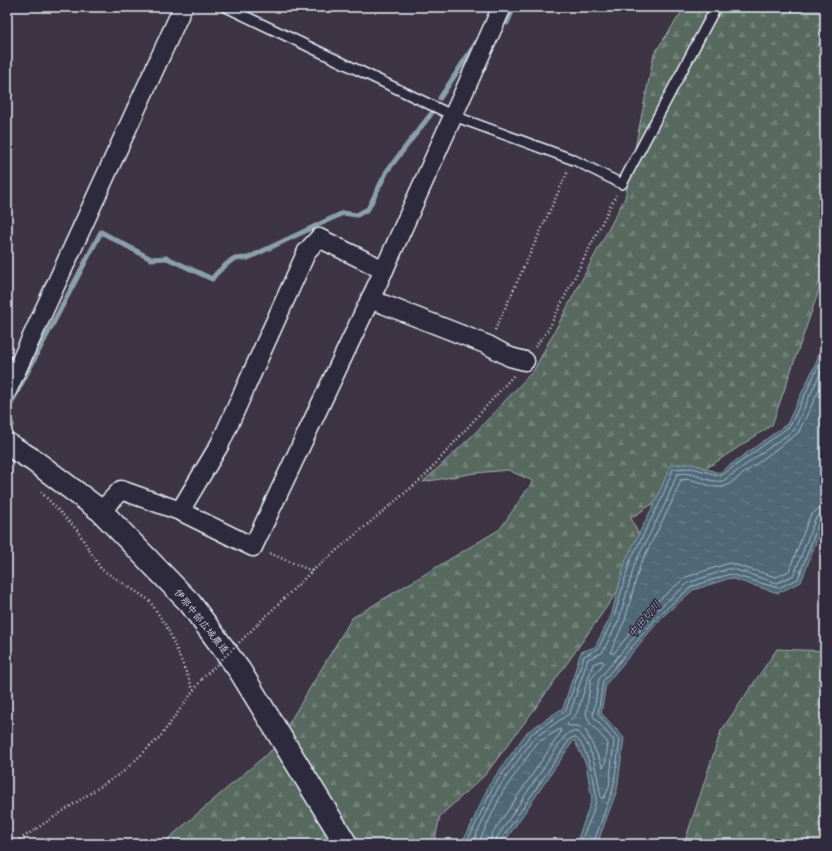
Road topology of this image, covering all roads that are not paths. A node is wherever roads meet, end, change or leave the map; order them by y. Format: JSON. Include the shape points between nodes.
{"nodes":[{"id":1,"x":183,"y":7,"type":"edge"},
{"id":2,"x":226,"y":7,"type":"edge"},
{"id":3,"x":502,"y":7,"type":"edge"},
{"id":4,"x":716,"y":7,"type":"edge"},
{"id":5,"x":454,"y":116,"type":"junction"},
{"id":6,"x":384,"y":270,"type":"junction"},
{"id":7,"x":370,"y":299,"type":"junction"},
{"id":8,"x":525,"y":361,"type":"road end"},
{"id":9,"x":7,"y":391,"type":"edge"},
{"id":10,"x":7,"y":444,"type":"edge"},
{"id":11,"x":101,"y":511,"type":"junction"},
{"id":12,"x":180,"y":511,"type":"junction"},
{"id":13,"x":346,"y":844,"type":"edge"}],
"edges":[{"from":1,"to":9,"type":"street"},
{"from":2,"to":5,"type":"lane"},
{"from":3,"to":5,"type":"street"},
{"from":4,"to":5,"type":"lane","via":[[622,184],[574,160]]},
{"from":5,"to":6,"type":"street"},
{"from":6,"to":7,"type":"street"},
{"from":6,"to":12,"type":"street","via":[[319,238],[307,251],[220,444]]},
{"from":7,"to":8,"type":"street"},
{"from":7,"to":12,"type":"street","via":[[253,547]]},
{"from":10,"to":11,"type":"street","name":"伊那中部広域農道","via":[[33,460]]},
{"from":11,"to":12,"type":"street","via":[[121,490]]},
{"from":11,"to":13,"type":"street","name":"伊那中部広域農道","via":[[190,603],[240,671]]}]}
